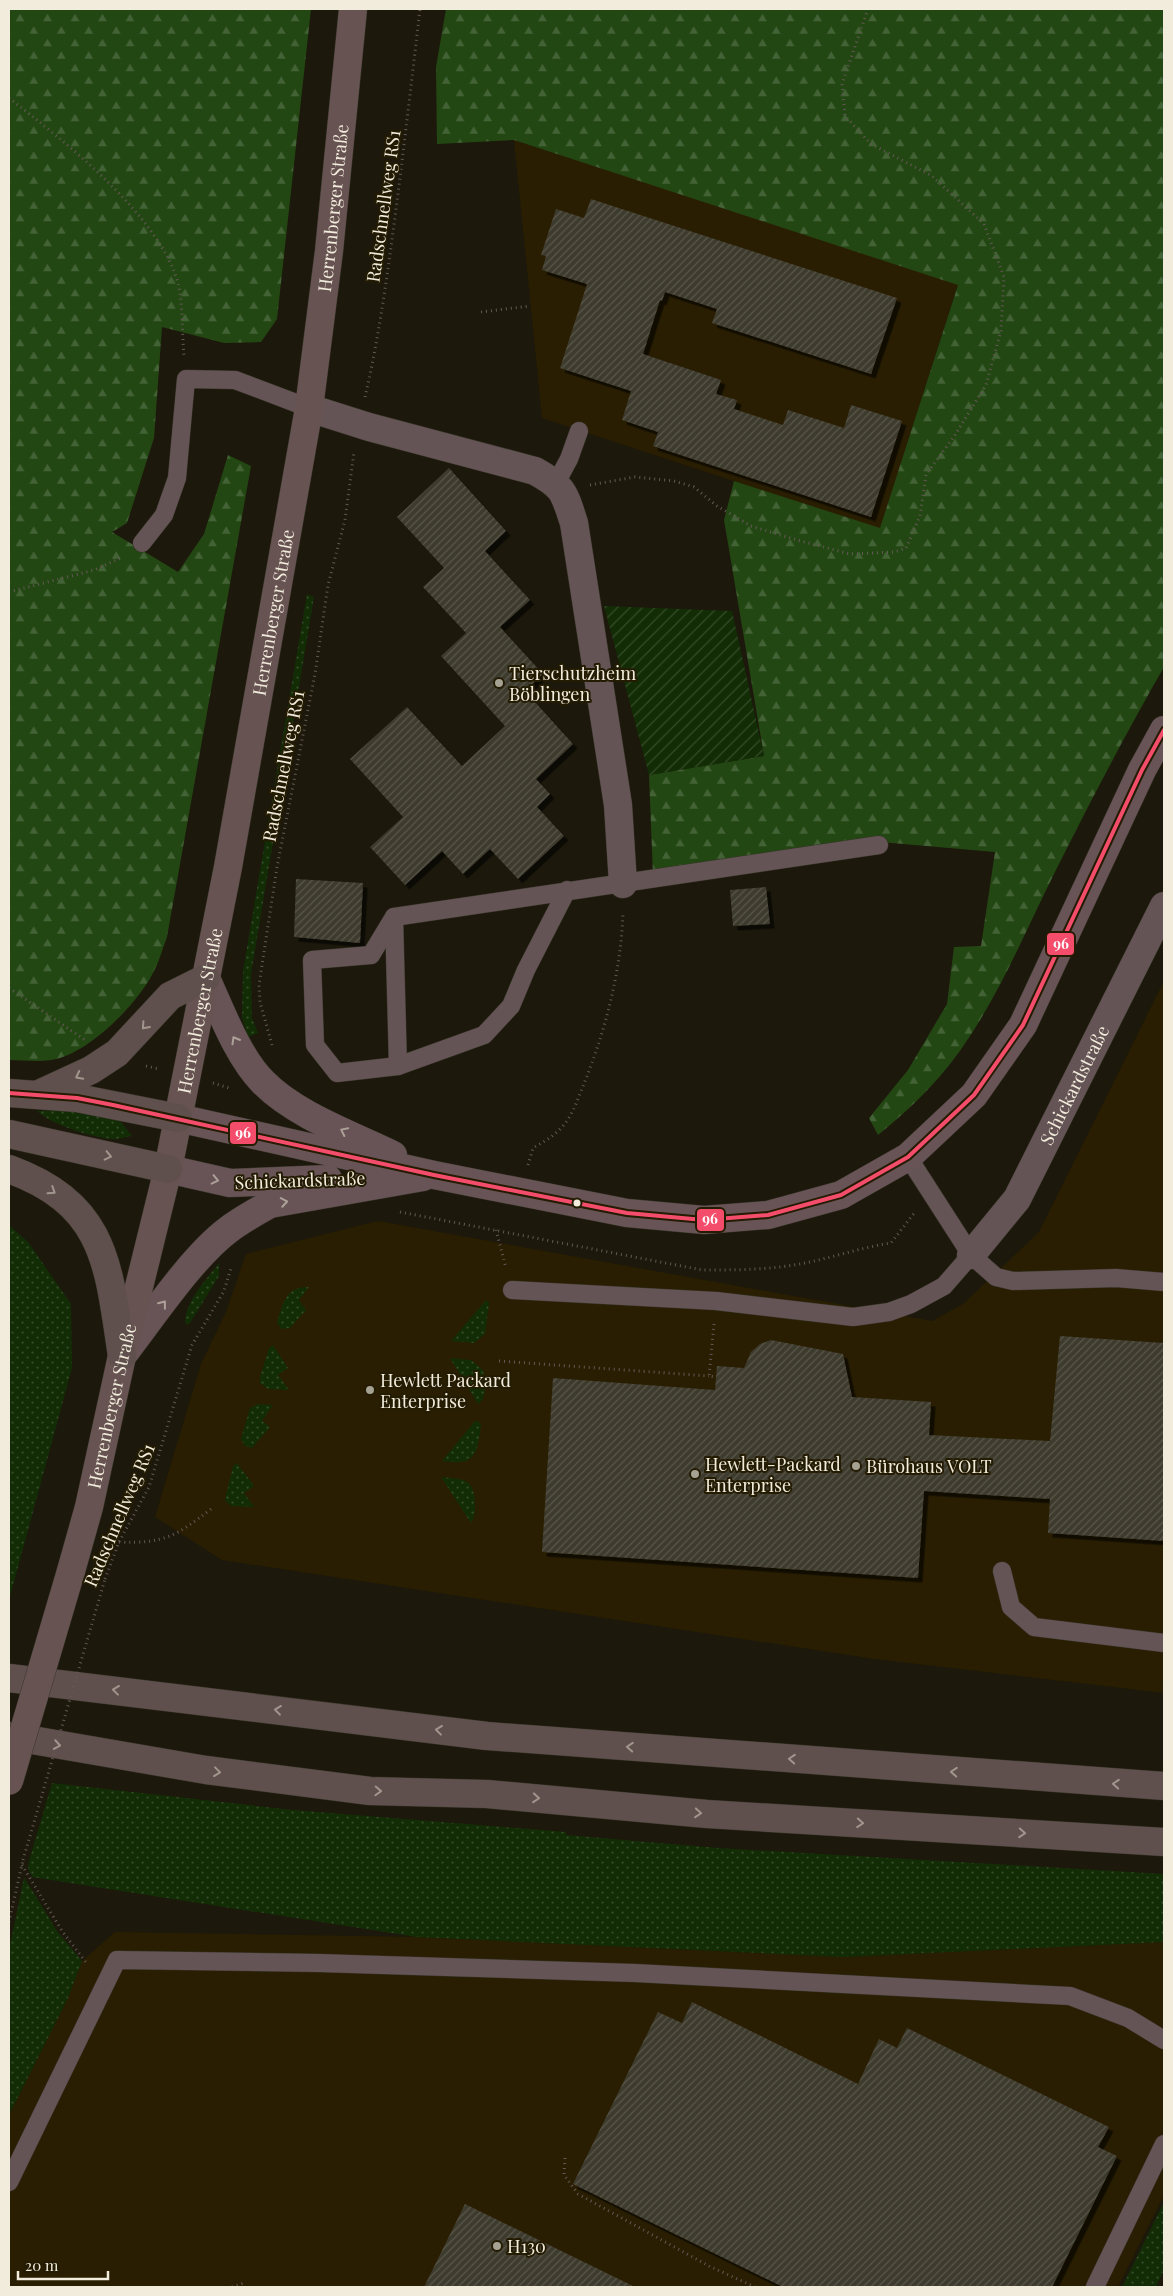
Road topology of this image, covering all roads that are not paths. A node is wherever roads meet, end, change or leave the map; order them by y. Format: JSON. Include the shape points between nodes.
{"nodes":[{"id":1,"x":353,"y":9,"type":"edge"},
{"id":2,"x":309,"y":408,"type":"junction"},
{"id":3,"x":579,"y":431,"type":"dead end"},
{"id":4,"x":559,"y":487,"type":"junction"},
{"id":5,"x":142,"y":543,"type":"road end"},
{"id":6,"x":1164,"y":730,"type":"edge"},
{"id":7,"x":879,"y":845,"type":"dead end"},
{"id":8,"x":623,"y":884,"type":"junction"},
{"id":9,"x":567,"y":890,"type":"junction"},
{"id":10,"x":1164,"y":906,"type":"edge"},
{"id":11,"x":394,"y":916,"type":"junction"},
{"id":12,"x":206,"y":978,"type":"junction"},
{"id":13,"x":398,"y":1066,"type":"junction"},
{"id":14,"x":9,"y":1093,"type":"edge"},
{"id":15,"x":39,"y":1094,"type":"junction"},
{"id":16,"x":178,"y":1118,"type":"junction"},
{"id":17,"x":9,"y":1134,"type":"edge"},
{"id":18,"x":908,"y":1157,"type":"junction"},
{"id":19,"x":9,"y":1169,"type":"edge"},
{"id":20,"x":168,"y":1169,"type":"junction"},
{"id":21,"x":434,"y":1175,"type":"junction"},
{"id":22,"x":972,"y":1255,"type":"junction"},
{"id":23,"x":1164,"y":1282,"type":"edge"},
{"id":24,"x":512,"y":1290,"type":"road end"},
{"id":25,"x":122,"y":1356,"type":"junction"},
{"id":26,"x":1002,"y":1571,"type":"dead end"},
{"id":27,"x":1164,"y":1643,"type":"edge"},
{"id":28,"x":9,"y":1667,"type":"edge"},
{"id":29,"x":9,"y":1678,"type":"edge"},
{"id":30,"x":86,"y":1686,"type":"junction"},
{"id":31,"x":9,"y":1736,"type":"edge"},
{"id":32,"x":9,"y":1781,"type":"edge"},
{"id":33,"x":1164,"y":1786,"type":"edge"},
{"id":34,"x":1164,"y":1842,"type":"edge"},
{"id":35,"x":1164,"y":2040,"type":"edge"},
{"id":36,"x":1164,"y":2144,"type":"edge"},
{"id":37,"x":9,"y":2182,"type":"edge"},
{"id":38,"x":1095,"y":2287,"type":"edge"}],
"edges":[{"from":1,"to":2,"type":"main road","name":"Herrenberger Straße","via":[[329,251]]},
{"from":2,"to":4,"type":"street","via":[[369,428],[535,472]]},
{"from":2,"to":5,"type":"lane","via":[[236,380],[186,379],[176,478],[164,515]]},
{"from":2,"to":12,"type":"main road","name":"Herrenberger Straße"},
{"from":3,"to":4,"type":"lane"},
{"from":4,"to":8,"type":"street","via":[[574,523],[618,805]]},
{"from":6,"to":18,"type":"street","name":"Schickardstraße","via":[[1142,770],[1023,1025],[974,1095]]},
{"from":7,"to":8,"type":"lane"},
{"from":8,"to":9,"type":"lane"},
{"from":9,"to":11,"type":"lane"},
{"from":9,"to":13,"type":"lane","via":[[511,1006],[491,1028],[484,1035]]},
{"from":10,"to":22,"type":"street","name":"Schickardstraße","via":[[1017,1198]]},
{"from":11,"to":13,"type":"lane"},
{"from":11,"to":13,"type":"lane","via":[[371,955],[312,960],[315,1044],[337,1073]]},
{"from":12,"to":15,"type":"highway","one_way":true,"via":[[170,996],[117,1053],[91,1070]]},
{"from":12,"to":16,"type":"main road","name":"Herrenberger Straße"},
{"from":21,"to":12,"type":"street","one_way":true,"via":[[305,1112],[261,1081],[233,1038]]},
{"from":14,"to":15,"type":"highway"},
{"from":15,"to":16,"type":"highway","via":[[77,1098]]},
{"from":16,"to":20,"type":"main road","name":"Herrenberger Straße"},
{"from":16,"to":21,"type":"street","name":"Schickardstraße"},
{"from":17,"to":20,"type":"highway","one_way":true},
{"from":18,"to":21,"type":"street","name":"Schickardstraße","via":[[842,1195],[768,1216],[704,1220],[627,1213]]},
{"from":18,"to":22,"type":"lane"},
{"from":19,"to":25,"type":"highway","one_way":true,"via":[[65,1199],[93,1232],[108,1269]]},
{"from":20,"to":21,"type":"street","name":"Schickardstraße","one_way":true,"via":[[230,1183]]},
{"from":20,"to":25,"type":"main road","name":"Herrenberger Straße"},
{"from":25,"to":21,"type":"street","one_way":true,"via":[[196,1261],[226,1231],[270,1204]]},
{"from":22,"to":23,"type":"lane","via":[[996,1276],[1013,1281],[1116,1278]]},
{"from":22,"to":24,"type":"lane","via":[[944,1286],[911,1304],[889,1312],[853,1317],[716,1301]]},
{"from":25,"to":32,"type":"main road","name":"Herrenberger Straße","bridge":true,"via":[[90,1508]]},
{"from":26,"to":27,"type":"lane","via":[[1011,1607],[1034,1627]]},
{"from":28,"to":30,"type":"highway"},
{"from":29,"to":30,"type":"highway"},
{"from":33,"to":30,"type":"highway","one_way":true,"via":[[487,1736]]},
{"from":31,"to":34,"type":"highway","one_way":true,"via":[[206,1770],[370,1791],[488,1794],[707,1814]]},
{"from":35,"to":37,"type":"lane","via":[[1128,2018],[1070,1996],[635,1973],[117,1960]]},
{"from":36,"to":38,"type":"lane"}]}
